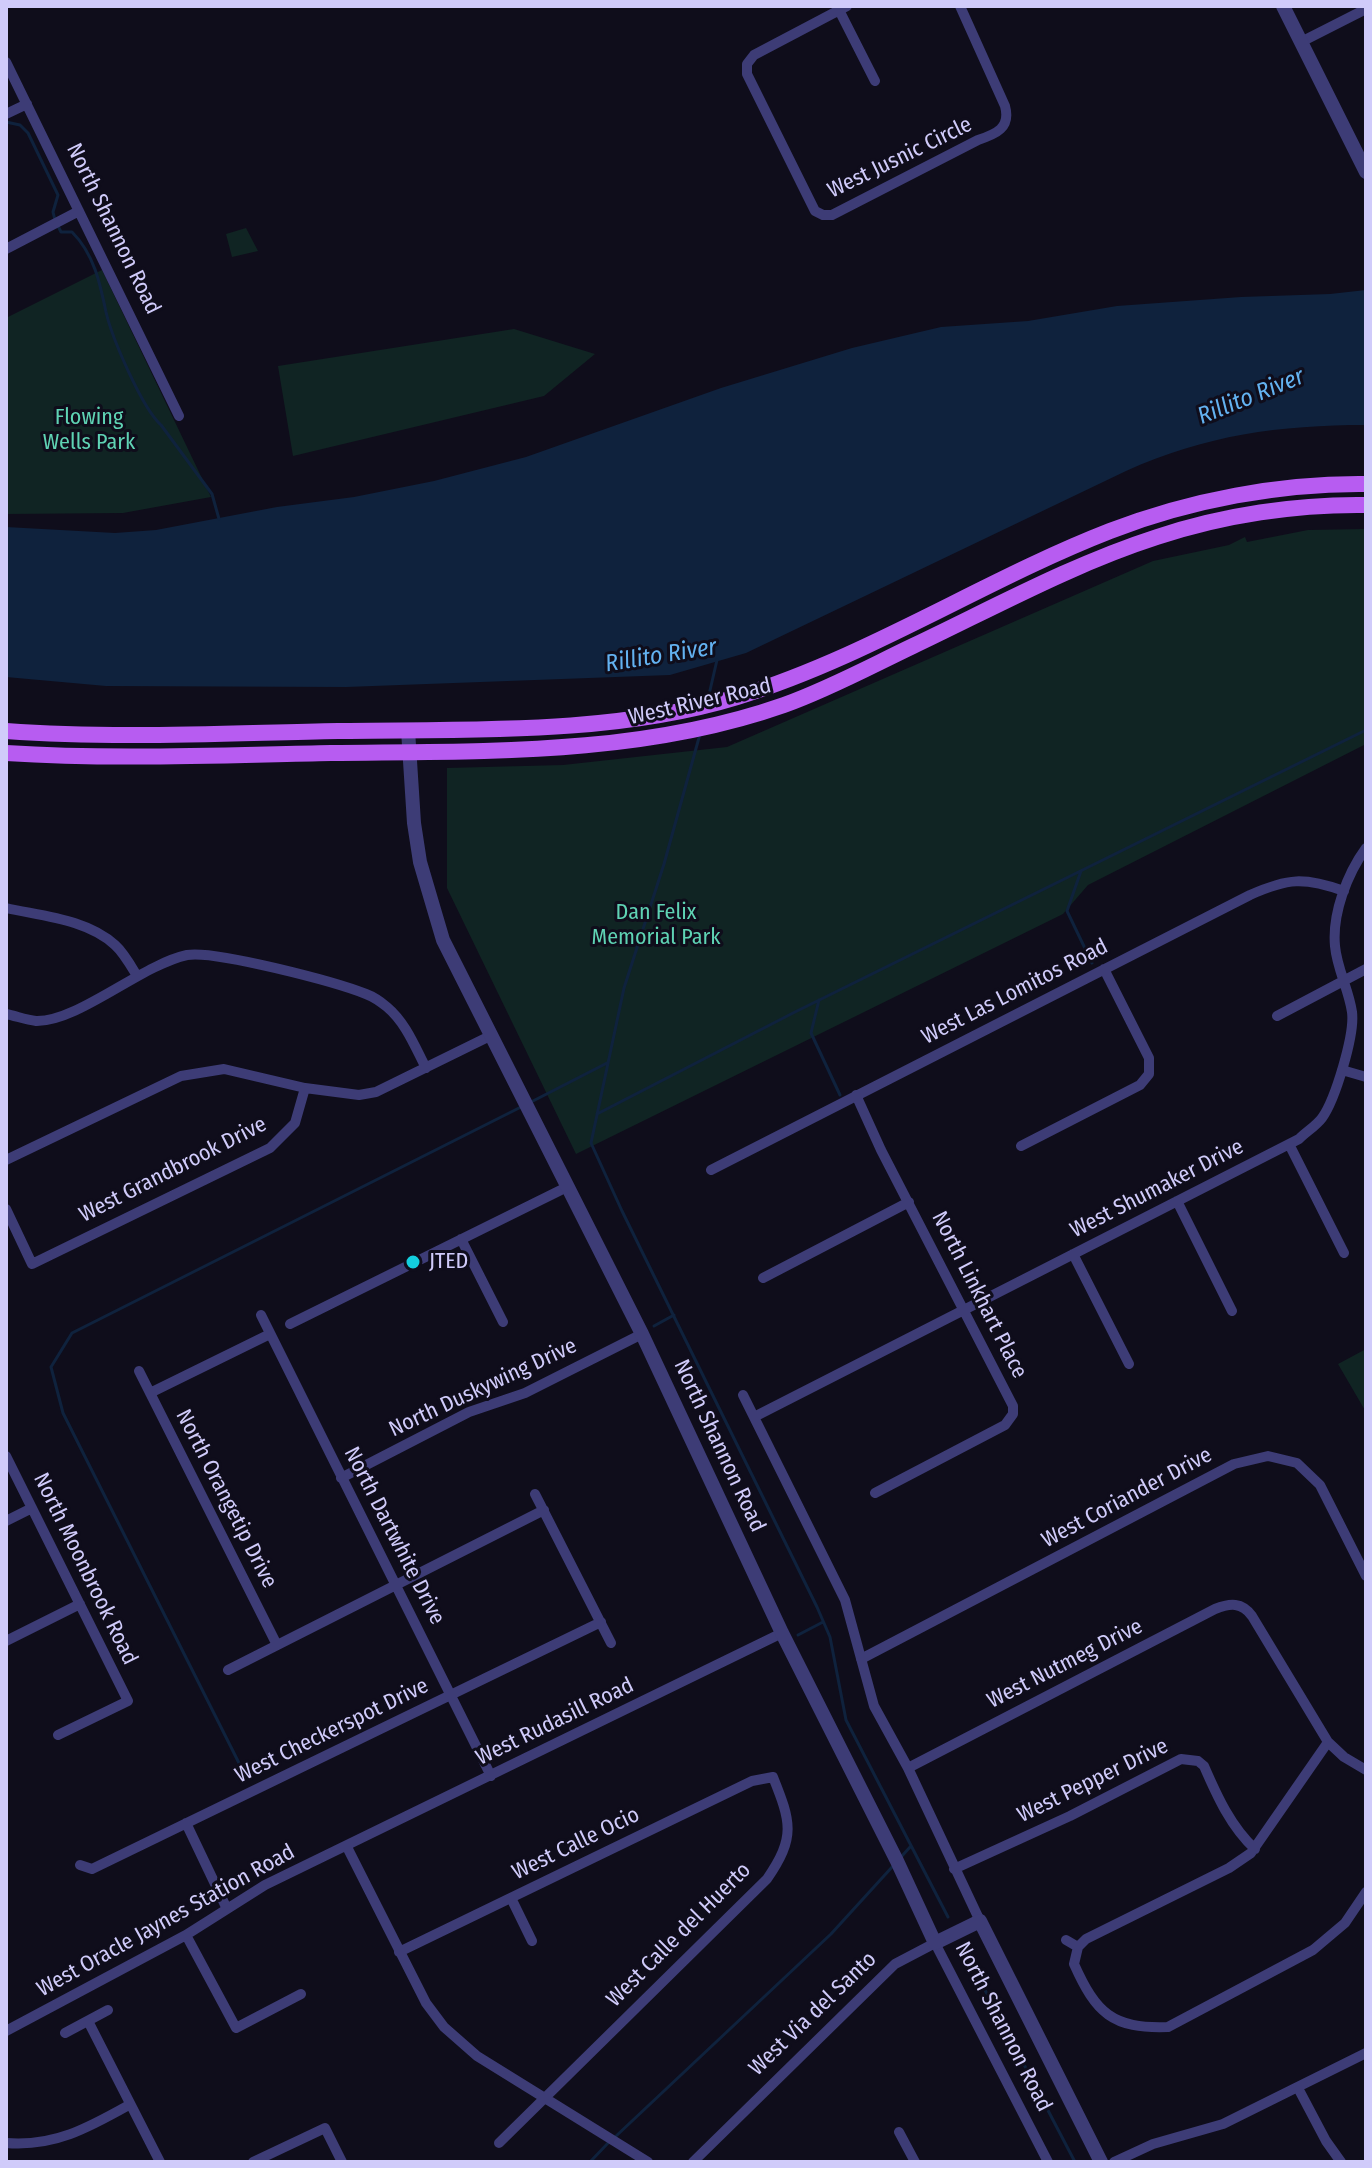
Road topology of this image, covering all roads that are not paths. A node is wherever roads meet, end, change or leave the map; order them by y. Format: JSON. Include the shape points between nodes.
{"nodes":[{"id":1,"x":960,"y":6,"type":"edge"},
{"id":2,"x":1283,"y":6,"type":"edge"},
{"id":3,"x":843,"y":8,"type":"edge"},
{"id":4,"x":1366,"y":9,"type":"edge"},
{"id":5,"x":1301,"y":42,"type":"junction"},
{"id":6,"x":6,"y":62,"type":"edge"},
{"id":7,"x":875,"y":81,"type":"dead end"},
{"id":8,"x":27,"y":104,"type":"junction"},
{"id":9,"x":6,"y":114,"type":"edge"},
{"id":10,"x":1361,"y":152,"type":"edge"},
{"id":11,"x":1366,"y":172,"type":"edge"},
{"id":12,"x":79,"y":211,"type":"junction"},
{"id":13,"x":6,"y":249,"type":"edge"},
{"id":14,"x":179,"y":416,"type":"dead end"},
{"id":15,"x":1366,"y":484,"type":"edge"},
{"id":16,"x":1366,"y":505,"type":"edge"},
{"id":17,"x":1181,"y":508,"type":"junction"},
{"id":18,"x":1186,"y":529,"type":"junction"},
{"id":19,"x":408,"y":730,"type":"junction"},
{"id":20,"x":6,"y":731,"type":"edge"},
{"id":21,"x":409,"y":752,"type":"junction"},
{"id":22,"x":6,"y":753,"type":"edge"},
{"id":23,"x":1366,"y":848,"type":"edge"},
{"id":24,"x":1344,"y":891,"type":"junction"},
{"id":25,"x":6,"y":908,"type":"edge"},
{"id":26,"x":1104,"y":969,"type":"junction"},
{"id":27,"x":1366,"y":969,"type":"edge"},
{"id":28,"x":137,"y":976,"type":"junction"},
{"id":29,"x":1342,"y":981,"type":"junction"},
{"id":30,"x":6,"y":1014,"type":"edge"},
{"id":31,"x":1277,"y":1016,"type":"dead end"},
{"id":32,"x":490,"y":1036,"type":"junction"},
{"id":33,"x":426,"y":1068,"type":"junction"},
{"id":34,"x":1342,"y":1070,"type":"junction"},
{"id":35,"x":1366,"y":1077,"type":"edge"},
{"id":36,"x":305,"y":1088,"type":"junction"},
{"id":37,"x":856,"y":1095,"type":"junction"},
{"id":38,"x":1289,"y":1144,"type":"junction"},
{"id":39,"x":1021,"y":1146,"type":"dead end"},
{"id":40,"x":6,"y":1160,"type":"edge"},
{"id":41,"x":711,"y":1170,"type":"dead end"},
{"id":42,"x":567,"y":1187,"type":"junction"},
{"id":43,"x":1177,"y":1201,"type":"junction"},
{"id":44,"x":909,"y":1202,"type":"junction"},
{"id":45,"x":6,"y":1209,"type":"edge"},
{"id":46,"x":461,"y":1239,"type":"junction"},
{"id":47,"x":1344,"y":1253,"type":"dead end"},
{"id":48,"x":1073,"y":1254,"type":"junction"},
{"id":49,"x":763,"y":1278,"type":"dead end"},
{"id":50,"x":965,"y":1309,"type":"junction"},
{"id":51,"x":1232,"y":1311,"type":"dead end"},
{"id":52,"x":261,"y":1315,"type":"dead end"},
{"id":53,"x":503,"y":1322,"type":"dead end"},
{"id":54,"x":290,"y":1324,"type":"dead end"},
{"id":55,"x":270,"y":1334,"type":"junction"},
{"id":56,"x":642,"y":1334,"type":"junction"},
{"id":57,"x":1129,"y":1364,"type":"dead end"},
{"id":58,"x":139,"y":1371,"type":"dead end"},
{"id":59,"x":150,"y":1393,"type":"junction"},
{"id":60,"x":743,"y":1395,"type":"dead end"},
{"id":61,"x":754,"y":1417,"type":"junction"},
{"id":62,"x":6,"y":1456,"type":"edge"},
{"id":63,"x":341,"y":1478,"type":"junction"},
{"id":64,"x":875,"y":1493,"type":"dead end"},
{"id":65,"x":535,"y":1494,"type":"dead end"},
{"id":66,"x":32,"y":1508,"type":"junction"},
{"id":67,"x":544,"y":1510,"type":"junction"},
{"id":68,"x":6,"y":1521,"type":"edge"},
{"id":69,"x":1366,"y":1576,"type":"edge"},
{"id":70,"x":396,"y":1584,"type":"junction"},
{"id":71,"x":80,"y":1604,"type":"junction"},
{"id":72,"x":601,"y":1622,"type":"junction"},
{"id":73,"x":782,"y":1633,"type":"junction"},
{"id":74,"x":6,"y":1641,"type":"edge"},
{"id":75,"x":611,"y":1643,"type":"dead end"},
{"id":76,"x":277,"y":1645,"type":"junction"},
{"id":77,"x":861,"y":1659,"type":"junction"},
{"id":78,"x":228,"y":1670,"type":"dead end"},
{"id":79,"x":452,"y":1695,"type":"junction"},
{"id":80,"x":58,"y":1735,"type":"dead end"},
{"id":81,"x":1328,"y":1742,"type":"junction"},
{"id":82,"x":908,"y":1768,"type":"junction"},
{"id":83,"x":1366,"y":1770,"type":"edge"},
{"id":84,"x":491,"y":1776,"type":"junction"},
{"id":85,"x":773,"y":1777,"type":"joint"},
{"id":86,"x":186,"y":1823,"type":"junction"},
{"id":87,"x":347,"y":1847,"type":"junction"},
{"id":88,"x":1255,"y":1849,"type":"junction"},
{"id":89,"x":80,"y":1865,"type":"dead end"},
{"id":90,"x":954,"y":1869,"type":"junction"},
{"id":91,"x":1366,"y":1892,"type":"edge"},
{"id":92,"x":511,"y":1898,"type":"junction"},
{"id":93,"x":227,"y":1909,"type":"junction"},
{"id":94,"x":980,"y":1921,"type":"junction"},
{"id":95,"x":186,"y":1935,"type":"junction"},
{"id":96,"x":1066,"y":1940,"type":"dead end"},
{"id":97,"x":532,"y":1941,"type":"dead end"},
{"id":98,"x":935,"y":1943,"type":"junction"},
{"id":99,"x":1078,"y":1947,"type":"junction"},
{"id":100,"x":399,"y":1952,"type":"junction"},
{"id":101,"x":301,"y":1994,"type":"dead end"},
{"id":102,"x":108,"y":2010,"type":"dead end"},
{"id":103,"x":88,"y":2021,"type":"junction"},
{"id":104,"x":6,"y":2031,"type":"edge"},
{"id":105,"x":65,"y":2033,"type":"dead end"},
{"id":106,"x":1366,"y":2053,"type":"edge"},
{"id":107,"x":1298,"y":2088,"type":"junction"},
{"id":108,"x":543,"y":2098,"type":"junction"},
{"id":109,"x":129,"y":2105,"type":"junction"},
{"id":110,"x":899,"y":2132,"type":"dead end"},
{"id":111,"x":6,"y":2143,"type":"edge"},
{"id":112,"x":499,"y":2143,"type":"dead end"},
{"id":113,"x":160,"y":2162,"type":"edge"},
{"id":114,"x":253,"y":2162,"type":"edge"},
{"id":115,"x":342,"y":2162,"type":"edge"},
{"id":116,"x":648,"y":2162,"type":"edge"},
{"id":117,"x":693,"y":2162,"type":"edge"},
{"id":118,"x":915,"y":2162,"type":"edge"},
{"id":119,"x":1048,"y":2162,"type":"edge"},
{"id":120,"x":1101,"y":2162,"type":"edge"},
{"id":121,"x":1114,"y":2162,"type":"edge"},
{"id":122,"x":1341,"y":2162,"type":"edge"}],
"edges":[{"from":1,"to":3,"type":"street","name":"West Jusnic Circle","via":[[1009,125],[822,219],[745,61]]},
{"from":2,"to":5,"type":"street"},
{"from":3,"to":7,"type":"street"},
{"from":4,"to":5,"type":"street"},
{"from":5,"to":10,"type":"street"},
{"from":6,"to":8,"type":"street","name":"North Shannon Road"},
{"from":8,"to":9,"type":"street"},
{"from":8,"to":12,"type":"street","name":"North Shannon Road"},
{"from":10,"to":11,"type":"street"},
{"from":12,"to":13,"type":"street"},
{"from":12,"to":14,"type":"street","name":"North Shannon Road"},
{"from":15,"to":17,"type":"main road","name":"West River Road","via":[[1248,494]]},
{"from":16,"to":18,"type":"main road","name":"West River Road","via":[[1255,514]]},
{"from":17,"to":18,"type":"main road"},
{"from":17,"to":19,"type":"main road","name":"West River Road","via":[[1076,545],[852,652],[729,699],[595,724]]},
{"from":18,"to":21,"type":"main road","name":"West River Road","via":[[1087,564],[837,683],[722,724],[570,747]]},
{"from":19,"to":20,"type":"main road","name":"West River Road"},
{"from":19,"to":21,"type":"street","name":"North Shannon Road"},
{"from":21,"to":22,"type":"main road","name":"West River Road"},
{"from":21,"to":32,"type":"street","name":"North Shannon Road","via":[[420,862],[443,940]]},
{"from":23,"to":24,"type":"street","name":"West Shumaker Drive"},
{"from":24,"to":26,"type":"street","name":"West Las Lomitos Road","via":[[1305,880],[1279,882]]},
{"from":24,"to":29,"type":"street","name":"West Shumaker Drive","via":[[1335,946]]},
{"from":25,"to":28,"type":"street","via":[[97,933],[117,946]]},
{"from":26,"to":37,"type":"street","name":"West Las Lomitos Road"},
{"from":26,"to":39,"type":"street","via":[[1154,1072],[1140,1085]]},
{"from":27,"to":29,"type":"street"},
{"from":28,"to":30,"type":"street","via":[[57,1017],[34,1021]]},
{"from":28,"to":33,"type":"street","via":[[187,955],[209,955],[370,995],[404,1026]]},
{"from":29,"to":31,"type":"street"},
{"from":29,"to":34,"type":"street","name":"West Shumaker Drive","via":[[1352,1013]]},
{"from":32,"to":33,"type":"street"},
{"from":32,"to":42,"type":"street","name":"North Shannon Road"},
{"from":33,"to":36,"type":"street","via":[[359,1095]]},
{"from":34,"to":35,"type":"street"},
{"from":34,"to":38,"type":"street","name":"West Shumaker Drive","via":[[1323,1117]]},
{"from":36,"to":40,"type":"street","via":[[224,1069],[181,1076]]},
{"from":36,"to":45,"type":"street","name":"West Grandbrook Drive","via":[[295,1123],[270,1148],[32,1264]]},
{"from":37,"to":41,"type":"street","name":"West Las Lomitos Road"},
{"from":37,"to":44,"type":"street","name":"North Linkhart Place"},
{"from":38,"to":43,"type":"street","name":"West Shumaker Drive"},
{"from":38,"to":47,"type":"street"},
{"from":42,"to":46,"type":"street"},
{"from":42,"to":56,"type":"street","name":"North Shannon Road"},
{"from":43,"to":48,"type":"street","name":"West Shumaker Drive"},
{"from":43,"to":51,"type":"street"},
{"from":44,"to":49,"type":"street"},
{"from":44,"to":50,"type":"street","name":"North Linkhart Place"},
{"from":46,"to":53,"type":"street"},
{"from":46,"to":54,"type":"street"},
{"from":48,"to":50,"type":"street","name":"West Shumaker Drive"},
{"from":48,"to":57,"type":"street"},
{"from":50,"to":61,"type":"street","name":"West Shumaker Drive"},
{"from":50,"to":64,"type":"street","name":"North Linkhart Place","via":[[1016,1417]]},
{"from":52,"to":55,"type":"street","name":"North Dartwhite Drive"},
{"from":55,"to":59,"type":"street"},
{"from":55,"to":63,"type":"street","name":"North Dartwhite Drive"},
{"from":56,"to":63,"type":"street","name":"North Duskywing Drive","via":[[525,1393],[469,1412]]},
{"from":56,"to":73,"type":"street","name":"North Shannon Road"},
{"from":58,"to":59,"type":"street","name":"North Orangetip Drive"},
{"from":59,"to":76,"type":"street","name":"North Orangetip Drive"},
{"from":60,"to":61,"type":"street","name":"North Shannon Road"},
{"from":61,"to":77,"type":"street","name":"North Shannon Road","via":[[845,1600]]},
{"from":62,"to":66,"type":"street","name":"North Moonbrook Road"},
{"from":63,"to":70,"type":"street","name":"North Dartwhite Drive"},
{"from":65,"to":67,"type":"street"},
{"from":66,"to":68,"type":"street"},
{"from":66,"to":71,"type":"street","name":"North Moonbrook Road"},
{"from":67,"to":70,"type":"street"},
{"from":67,"to":72,"type":"street"},
{"from":69,"to":77,"type":"street","name":"West Coriander Drive","via":[[1320,1485],[1297,1463],[1268,1456],[1234,1464]]},
{"from":70,"to":76,"type":"street"},
{"from":70,"to":79,"type":"street","name":"North Dartwhite Drive"},
{"from":71,"to":74,"type":"street"},
{"from":71,"to":80,"type":"street","name":"North Moonbrook Road","via":[[128,1701]]},
{"from":72,"to":75,"type":"street"},
{"from":72,"to":79,"type":"street","name":"West Checkerspot Drive"},
{"from":73,"to":84,"type":"street","name":"West Rudasill Road"},
{"from":73,"to":98,"type":"street","name":"North Shannon Road"},
{"from":76,"to":78,"type":"street"},
{"from":77,"to":82,"type":"street","name":"North Shannon Road","via":[[874,1706]]},
{"from":79,"to":84,"type":"street","name":"North Dartwhite Drive"},
{"from":79,"to":86,"type":"street","name":"West Checkerspot Drive"},
{"from":81,"to":82,"type":"street","name":"West Nutmeg Drive","via":[[1252,1616],[1242,1604],[1230,1604]]},
{"from":81,"to":83,"type":"street"},
{"from":81,"to":88,"type":"street"},
{"from":82,"to":90,"type":"street","name":"North Shannon Road"},
{"from":84,"to":87,"type":"street","name":"West Rudasill Road"},
{"from":85,"to":92,"type":"street","name":"West Calle Ocio","via":[[752,1781]]},
{"from":85,"to":108,"type":"street","name":"West Calle del Huerto","via":[[789,1828],[784,1854],[767,1879]]},
{"from":86,"to":89,"type":"street","name":"West Checkerspot Drive","via":[[92,1869]]},
{"from":86,"to":93,"type":"street"},
{"from":87,"to":93,"type":"street","name":"West Oracle Jaynes Station Road"},
{"from":87,"to":100,"type":"street"},
{"from":88,"to":90,"type":"street","name":"West Pepper Drive","via":[[1226,1812],[1196,1757],[1181,1759]]},
{"from":88,"to":99,"type":"street","via":[[1229,1868]]},
{"from":90,"to":94,"type":"street","name":"North Shannon Road"},
{"from":91,"to":99,"type":"street","via":[[1345,1923],[1313,1950],[1168,2027],[1141,2028],[1095,2005],[1074,1964]]},
{"from":92,"to":97,"type":"street"},
{"from":92,"to":100,"type":"street","name":"West Calle Ocio"},
{"from":93,"to":95,"type":"street","name":"West Oracle Jaynes Station Road"},
{"from":94,"to":98,"type":"street","name":"West Via del Santo"},
{"from":94,"to":120,"type":"street","name":"North Shannon Road"},
{"from":95,"to":101,"type":"street","via":[[236,2028]]},
{"from":95,"to":104,"type":"street","name":"West Oracle Jaynes Station Road"},
{"from":96,"to":99,"type":"street"},
{"from":98,"to":117,"type":"street","name":"West Via del Santo","via":[[895,1964]]},
{"from":98,"to":119,"type":"street","name":"North Shannon Road"},
{"from":100,"to":108,"type":"street","via":[[444,2027],[477,2056]]},
{"from":102,"to":103,"type":"street"},
{"from":103,"to":105,"type":"street"},
{"from":103,"to":109,"type":"street"},
{"from":106,"to":107,"type":"street"},
{"from":107,"to":121,"type":"street","via":[[1223,2124],[1153,2144]]},
{"from":107,"to":122,"type":"street"},
{"from":108,"to":112,"type":"street","name":"West Calle del Huerto"},
{"from":108,"to":116,"type":"street"},
{"from":109,"to":111,"type":"street","via":[[57,2140]]},
{"from":109,"to":113,"type":"street"},
{"from":110,"to":118,"type":"street"},
{"from":114,"to":115,"type":"street","via":[[325,2128]]}]}
